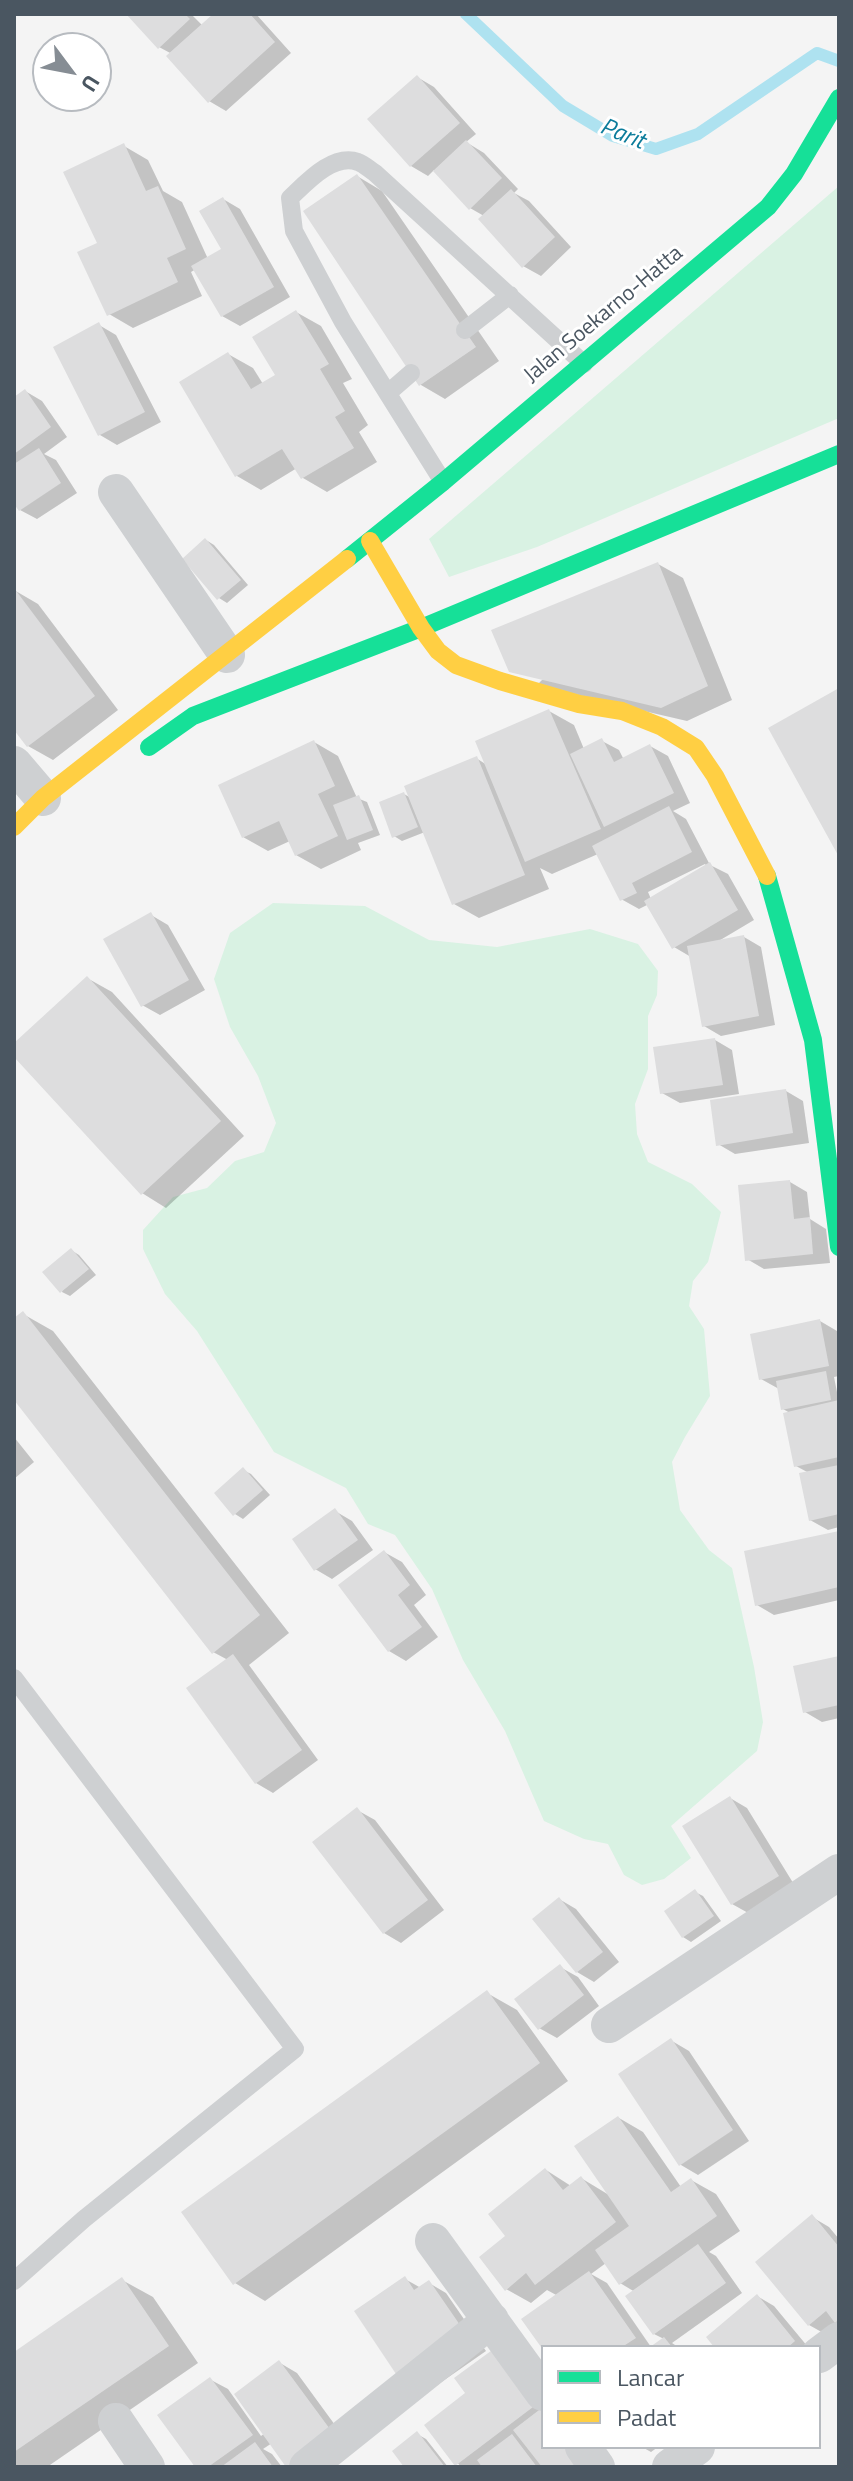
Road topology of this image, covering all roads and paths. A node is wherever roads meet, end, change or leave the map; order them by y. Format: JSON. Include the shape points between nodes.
{"nodes":[{"id":1,"x":839,"y":98,"type":"edge"},
{"id":2,"x":510,"y":295,"type":"junction"},
{"id":3,"x":465,"y":330,"type":"dead end"},
{"id":4,"x":584,"y":364,"type":"junction"},
{"id":5,"x":411,"y":373,"type":"dead end"},
{"id":6,"x":388,"y":393,"type":"junction"},
{"id":7,"x":839,"y":454,"type":"edge"},
{"id":8,"x":443,"y":482,"type":"junction"},
{"id":9,"x":116,"y":492,"type":"dead end"},
{"id":10,"x":370,"y":541,"type":"junction"},
{"id":11,"x":421,"y":628,"type":"junction"},
{"id":12,"x":227,"y":655,"type":"junction"},
{"id":13,"x":133,"y":759,"type":"dead end"},
{"id":14,"x":14,"y":764,"type":"edge"},
{"id":15,"x":30,"y":824,"type":"edge"},
{"id":16,"x":839,"y":1247,"type":"edge"},
{"id":17,"x":14,"y":1678,"type":"edge"},
{"id":18,"x":839,"y":1872,"type":"edge"},
{"id":19,"x":609,"y":2025,"type":"dead end"},
{"id":20,"x":433,"y":2241,"type":"dead end"},
{"id":21,"x":14,"y":2281,"type":"edge"},
{"id":22,"x":491,"y":2320,"type":"junction"},
{"id":23,"x":839,"y":2340,"type":"edge"},
{"id":24,"x":821,"y":2354,"type":"edge"},
{"id":25,"x":541,"y":2390,"type":"edge"},
{"id":26,"x":116,"y":2421,"type":"dead end"},
{"id":27,"x":584,"y":2449,"type":"edge"},
{"id":28,"x":694,"y":2449,"type":"edge"},
{"id":29,"x":147,"y":2467,"type":"edge"},
{"id":30,"x":307,"y":2467,"type":"edge"},
{"id":31,"x":597,"y":2467,"type":"edge"},
{"id":32,"x":670,"y":2467,"type":"edge"}],
"edges":[{"from":1,"to":4,"type":"main road","name":"Jalan Soekarno-Hatta","via":[[768,207]]},
{"from":2,"to":3,"type":"lane"},
{"from":2,"to":4,"type":"lane"},
{"from":2,"to":6,"type":"lane","via":[[357,161],[337,162],[312,177],[290,198],[294,231]]},
{"from":4,"to":8,"type":"main road","name":"Jalan Soekarno-Hatta"},
{"from":5,"to":6,"type":"lane"},
{"from":6,"to":8,"type":"lane"},
{"from":7,"to":11,"type":"main road"},
{"from":8,"to":10,"type":"main road","name":"Jalan Soekarno-Hatta"},
{"from":9,"to":12,"type":"street"},
{"from":10,"to":11,"type":"main road"},
{"from":10,"to":12,"type":"main road","name":"Jalan Soekarno-Hatta"},
{"from":11,"to":13,"type":"main road","via":[[193,716]]},
{"from":11,"to":16,"type":"main road","via":[[456,665],[662,727],[696,748],[715,776],[767,876],[813,1040]]},
{"from":12,"to":15,"type":"main road","name":"Jalan Soekarno-Hatta"},
{"from":14,"to":15,"type":"street"},
{"from":17,"to":21,"type":"lane","via":[[295,2049]]},
{"from":18,"to":19,"type":"street"},
{"from":20,"to":22,"type":"street"},
{"from":22,"to":25,"type":"street"},
{"from":22,"to":30,"type":"street"},
{"from":23,"to":24,"type":"street"},
{"from":26,"to":29,"type":"street"},
{"from":27,"to":31,"type":"street"},
{"from":28,"to":32,"type":"street"}]}
